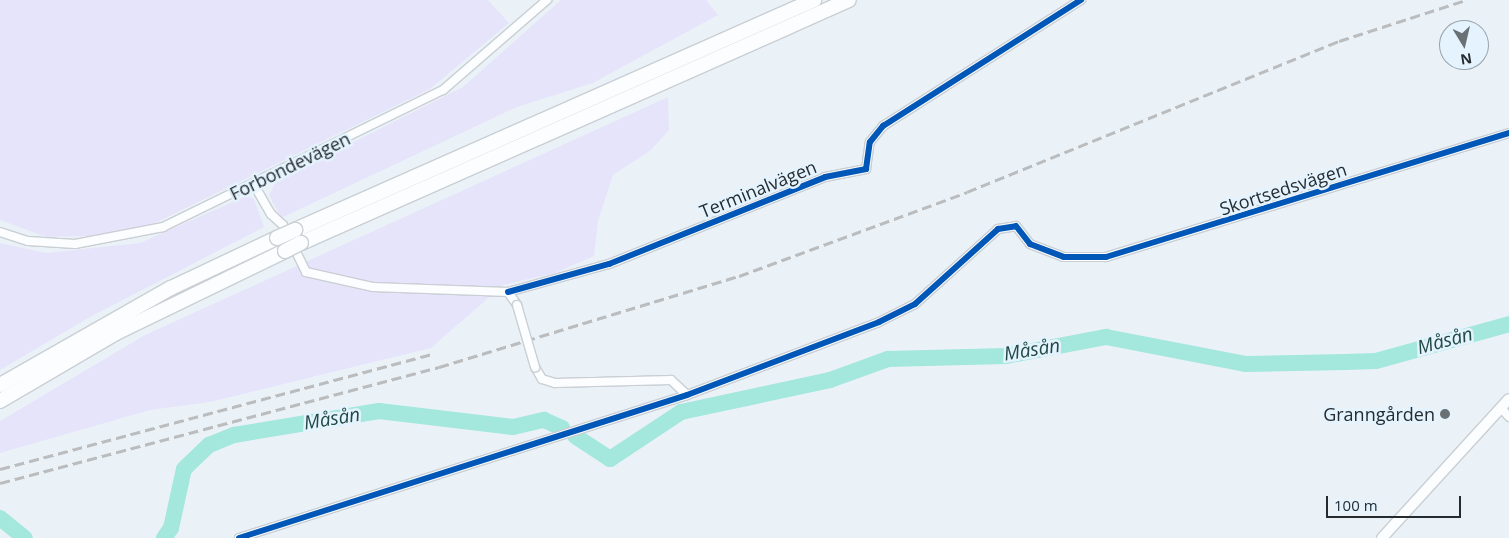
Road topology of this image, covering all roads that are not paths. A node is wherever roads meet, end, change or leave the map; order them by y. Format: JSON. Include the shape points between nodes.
{"nodes":[{"id":1,"x":547,"y":0,"type":"edge"},
{"id":2,"x":814,"y":0,"type":"edge"},
{"id":3,"x":849,"y":0,"type":"edge"},
{"id":4,"x":1081,"y":0,"type":"edge"},
{"id":5,"x":1509,"y":133,"type":"edge"},
{"id":6,"x":254,"y":183,"type":"junction"},
{"id":7,"x":0,"y":232,"type":"edge"},
{"id":8,"x":508,"y":292,"type":"junction"},
{"id":9,"x":0,"y":385,"type":"edge"},
{"id":10,"x":687,"y":394,"type":"junction"},
{"id":11,"x":1509,"y":399,"type":"edge"},
{"id":12,"x":0,"y":401,"type":"edge"},
{"id":13,"x":1501,"y":408,"type":"junction"},
{"id":14,"x":1509,"y":418,"type":"edge"},
{"id":15,"x":239,"y":538,"type":"edge"},
{"id":16,"x":1382,"y":538,"type":"edge"}],
"edges":[{"from":1,"to":6,"type":"street","name":"Forbondevägen","via":[[443,90]]},
{"from":2,"to":9,"type":"highway","bridge":true,"via":[[171,288]]},
{"from":3,"to":12,"type":"highway","bridge":true,"via":[[301,243],[116,332]]},
{"from":4,"to":8,"type":"street","name":"Terminalvägen","via":[[882,126],[870,142],[866,169],[825,178],[609,264]]},
{"from":5,"to":10,"type":"street","name":"Skortsedsvägen","via":[[1106,257],[1084,259],[1043,250],[1025,240],[1016,226],[998,229],[915,304],[862,329]]},
{"from":6,"to":7,"type":"street","name":"Forbondevägen","via":[[163,227],[122,239],[51,244]]},
{"from":6,"to":8,"type":"street","via":[[270,214],[283,225],[306,272],[373,287]]},
{"from":8,"to":10,"type":"street","bridge":true,"via":[[517,304],[535,367],[542,379],[555,384],[671,380]]},
{"from":10,"to":15,"type":"street"},
{"from":11,"to":13,"type":"street"},
{"from":13,"to":14,"type":"street"},
{"from":13,"to":16,"type":"street"}]}
